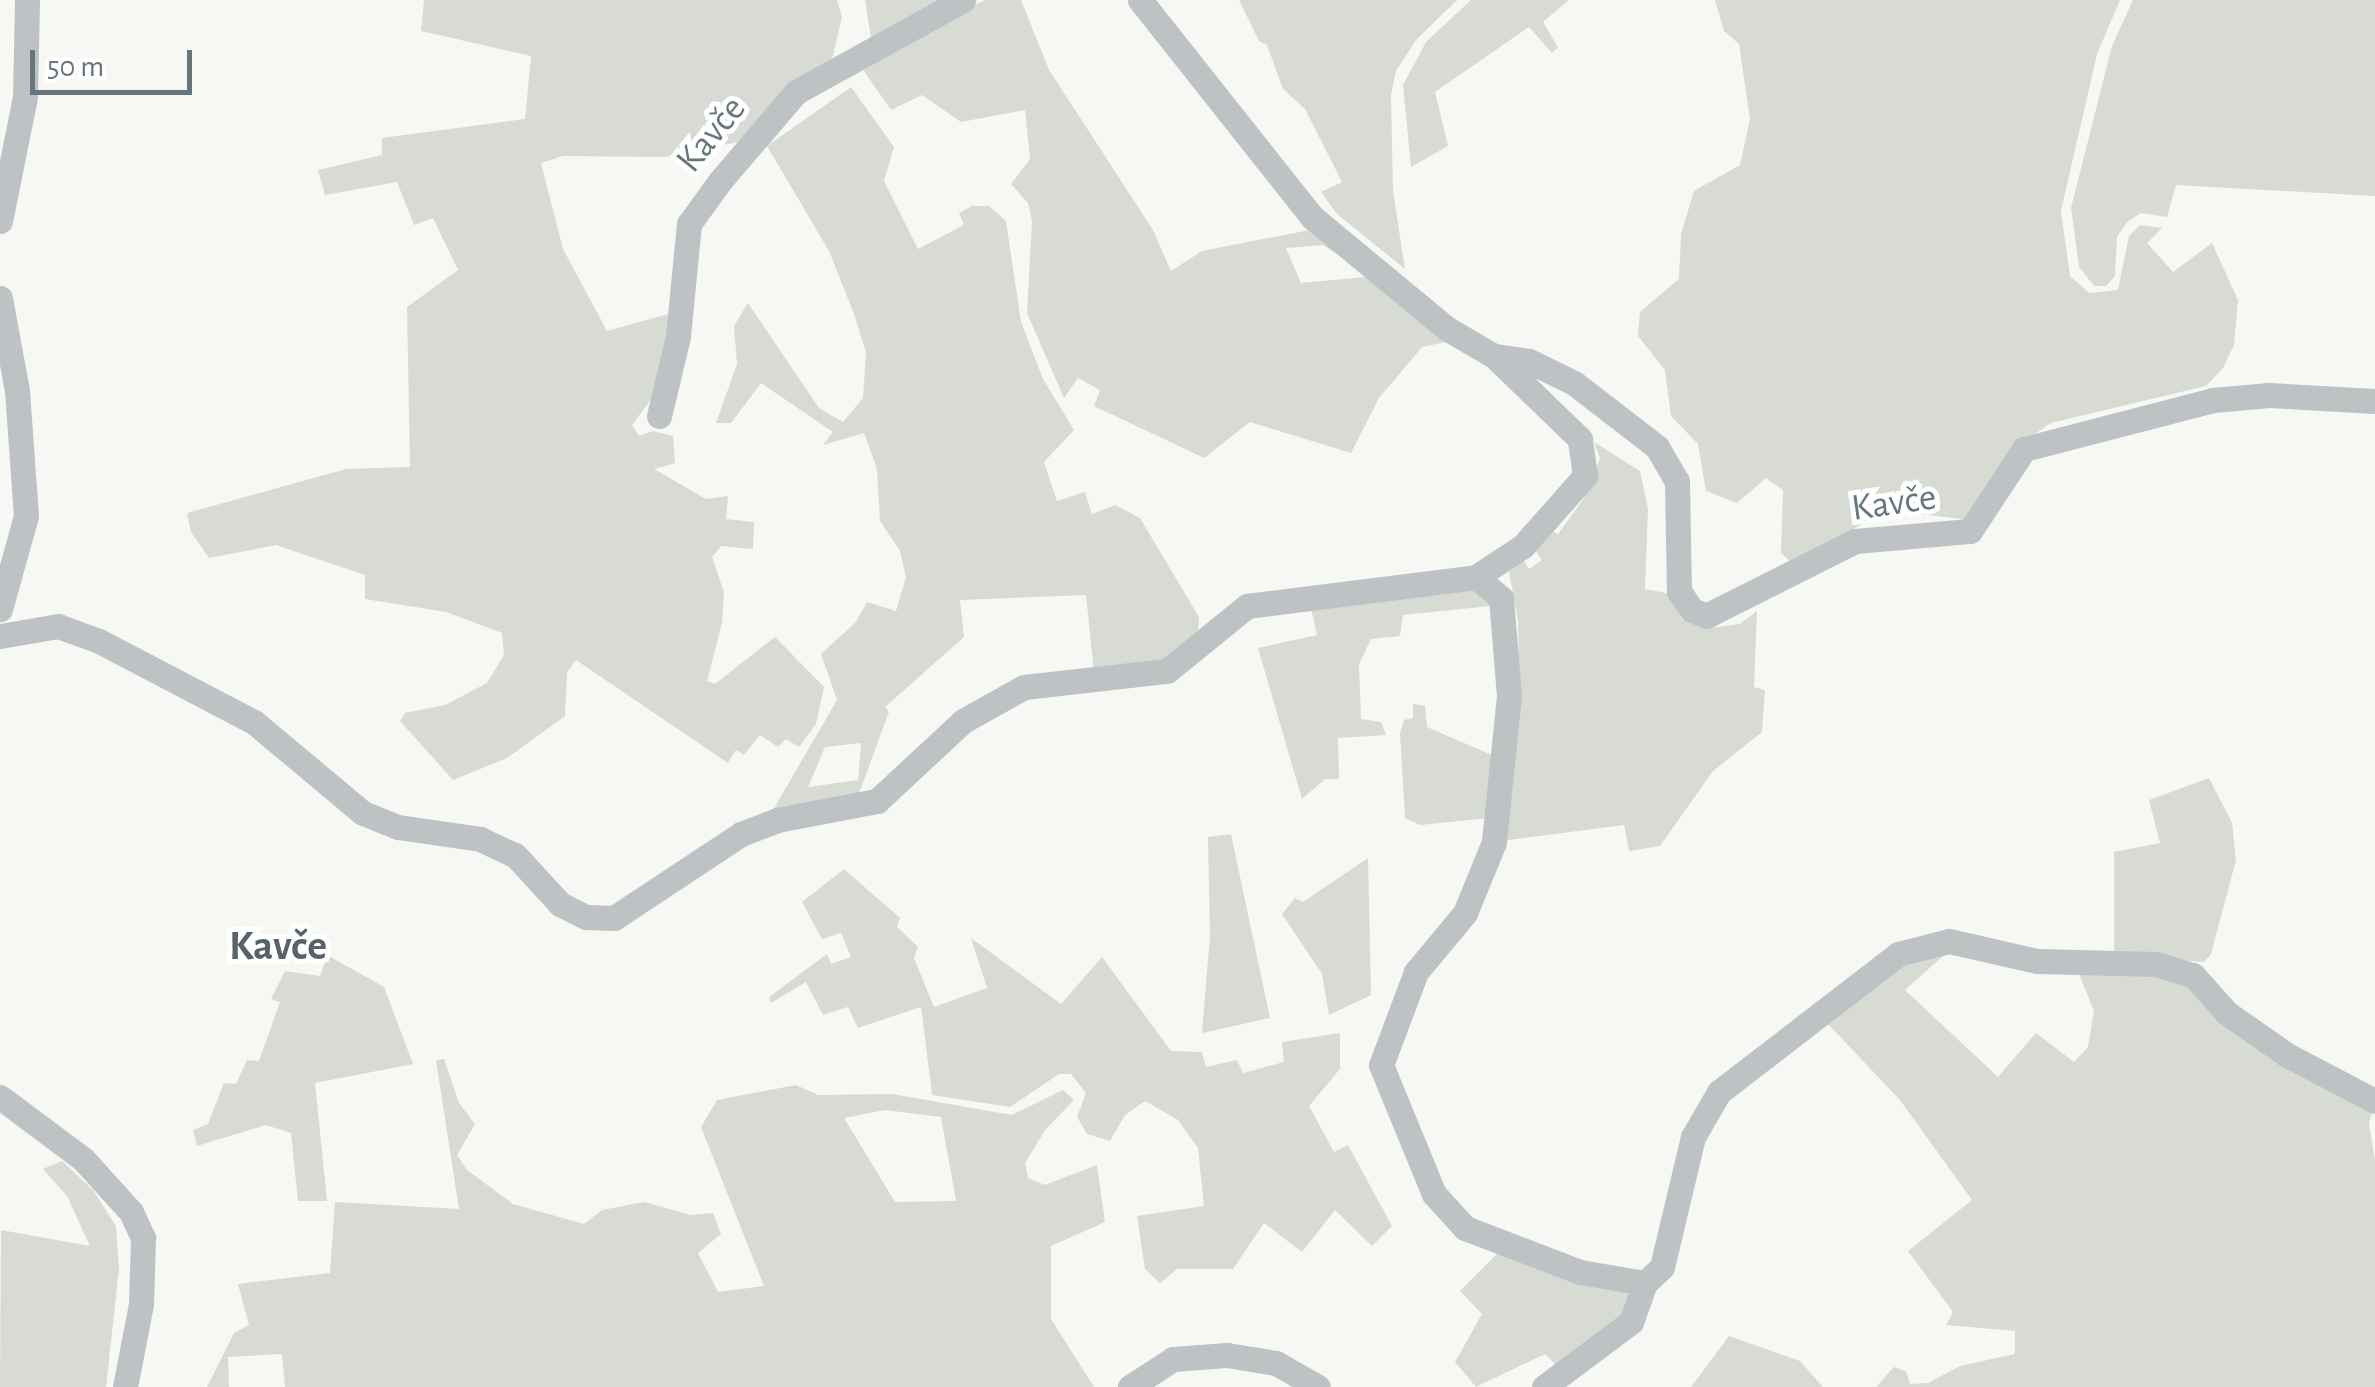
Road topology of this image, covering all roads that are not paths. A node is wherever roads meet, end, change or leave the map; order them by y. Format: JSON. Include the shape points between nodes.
{"nodes":[{"id":1,"x":27,"y":0,"type":"edge"},
{"id":2,"x":964,"y":0,"type":"edge"},
{"id":3,"x":1140,"y":0,"type":"edge"},
{"id":4,"x":0,"y":221,"type":"edge"},
{"id":5,"x":0,"y":298,"type":"edge"},
{"id":6,"x":1494,"y":356,"type":"junction"},
{"id":7,"x":2375,"y":401,"type":"edge"},
{"id":8,"x":659,"y":416,"type":"dead end"},
{"id":9,"x":1476,"y":577,"type":"junction"},
{"id":10,"x":0,"y":609,"type":"edge"},
{"id":11,"x":0,"y":636,"type":"edge"},
{"id":12,"x":0,"y":1097,"type":"edge"},
{"id":13,"x":2375,"y":1101,"type":"edge"},
{"id":14,"x":1645,"y":1283,"type":"junction"},
{"id":15,"x":125,"y":1387,"type":"edge"},
{"id":16,"x":1130,"y":1387,"type":"edge"},
{"id":17,"x":1318,"y":1387,"type":"edge"},
{"id":18,"x":1544,"y":1387,"type":"edge"}],
"edges":[{"from":1,"to":4,"type":"street","via":[[25,97]]},
{"from":2,"to":8,"type":"street","name":"Kavče","via":[[796,92],[720,181],[690,224],[678,336]]},
{"from":3,"to":6,"type":"street","name":"Kavče","via":[[1312,217],[1446,328]]},
{"from":5,"to":10,"type":"street","via":[[26,516]]},
{"from":6,"to":7,"type":"street","name":"Kavče","via":[[1530,362],[1574,383],[1657,446],[1677,481],[1678,591],[1706,616],[1855,541],[1970,531],[2024,449],[2213,400],[2269,395]]},
{"from":6,"to":9,"type":"street","name":"Kavče","via":[[1580,439],[1585,476],[1523,546]]},
{"from":9,"to":11,"type":"street","via":[[1247,606],[1167,671],[1024,687],[963,721],[877,801],[847,812],[777,820],[741,834],[614,918],[586,916],[560,904],[515,855],[480,839],[398,827],[363,813],[254,722],[99,642],[58,626]]},
{"from":9,"to":14,"type":"street","via":[[1501,598],[1509,696],[1494,842],[1465,913],[1416,972],[1381,1065],[1434,1194],[1465,1228],[1562,1266]]},
{"from":12,"to":15,"type":"street","via":[[83,1159],[131,1212],[142,1238],[141,1304]]},
{"from":13,"to":14,"type":"street","via":[[2287,1055],[2228,1013],[2193,976],[2156,964],[2037,961],[1949,941],[1898,954],[1720,1092],[1694,1137],[1662,1267]]},
{"from":14,"to":18,"type":"street","via":[[1631,1322]]},
{"from":16,"to":17,"type":"street","via":[[1174,1359],[1227,1355],[1276,1363]]}]}
